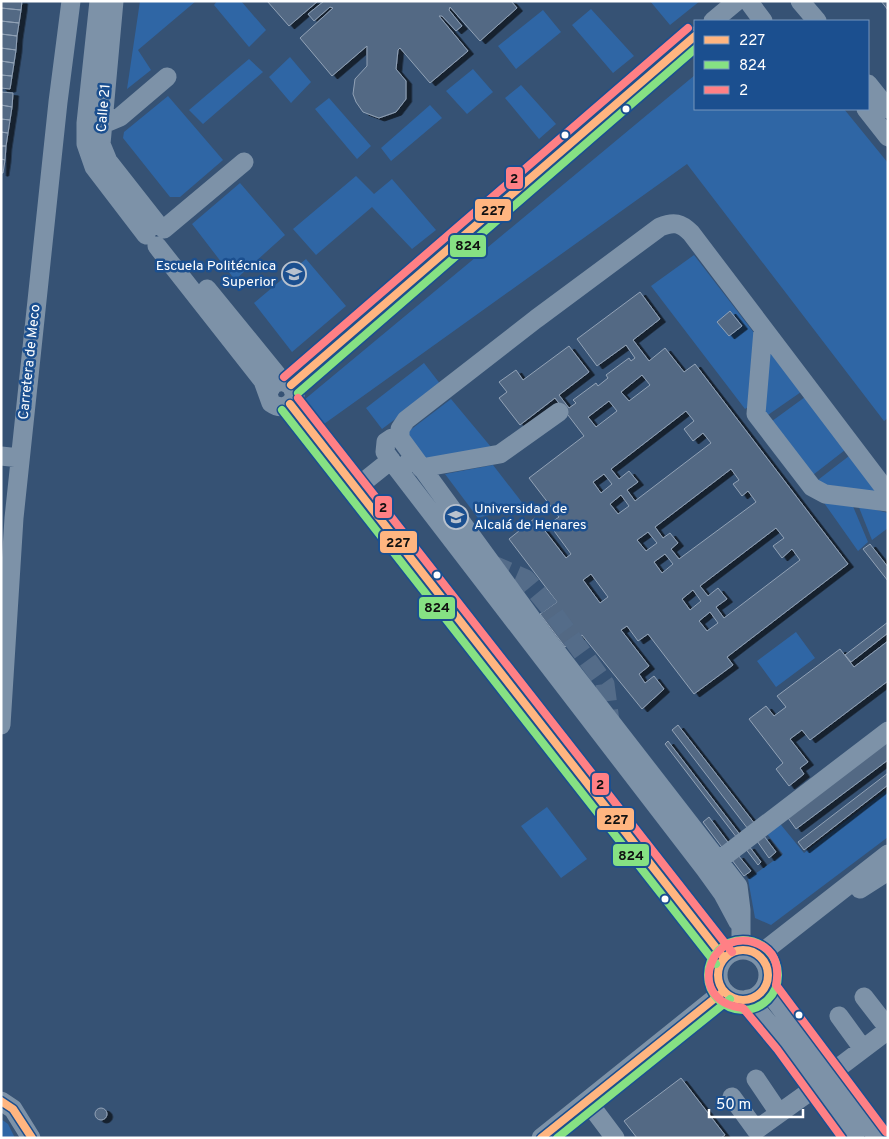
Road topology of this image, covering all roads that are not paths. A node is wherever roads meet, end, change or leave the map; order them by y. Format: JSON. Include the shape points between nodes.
{"nodes":[{"id":1,"x":71,"y":1,"type":"edge"},
{"id":2,"x":99,"y":1,"type":"edge"},
{"id":3,"x":112,"y":1,"type":"edge"},
{"id":4,"x":768,"y":1,"type":"edge"},
{"id":5,"x":800,"y":1,"type":"edge"},
{"id":6,"x":745,"y":2,"type":"edge"},
{"id":7,"x":715,"y":20,"type":"edge"},
{"id":8,"x":762,"y":20,"type":"edge"},
{"id":9,"x":816,"y":20,"type":"edge"},
{"id":10,"x":694,"y":37,"type":"edge"},
{"id":11,"x":167,"y":77,"type":"dead end"},
{"id":12,"x":869,"y":85,"type":"edge"},
{"id":13,"x":888,"y":108,"type":"edge"},
{"id":14,"x":867,"y":110,"type":"edge"},
{"id":15,"x":101,"y":124,"type":"junction"},
{"id":16,"x":888,"y":137,"type":"edge"},
{"id":17,"x":91,"y":160,"type":"junction"},
{"id":18,"x":244,"y":162,"type":"dead end"},
{"id":19,"x":158,"y":235,"type":"junction"},
{"id":20,"x":763,"y":330,"type":"junction"},
{"id":21,"x":287,"y":383,"type":"junction"},
{"id":22,"x":268,"y":393,"type":"junction"},
{"id":23,"x":290,"y":404,"type":"junction"},
{"id":24,"x":559,"y":412,"type":"dead end"},
{"id":25,"x":411,"y":453,"type":"junction"},
{"id":26,"x":10,"y":457,"type":"edge"},
{"id":27,"x":394,"y":464,"type":"junction"},
{"id":28,"x":356,"y":488,"type":"junction"},
{"id":29,"x":888,"y":493,"type":"edge"},
{"id":30,"x":888,"y":502,"type":"edge"},
{"id":31,"x":14,"y":518,"type":"junction"},
{"id":32,"x":1,"y":570,"type":"edge"},
{"id":33,"x":1,"y":725,"type":"edge"},
{"id":34,"x":888,"y":731,"type":"edge"},
{"id":35,"x":888,"y":854,"type":"edge"},
{"id":36,"x":718,"y":861,"type":"junction"},
{"id":37,"x":888,"y":871,"type":"edge"},
{"id":38,"x":740,"y":928,"type":"junction"},
{"id":39,"x":755,"y":957,"type":"junction"},
{"id":40,"x":724,"y":958,"type":"junction"},
{"id":41,"x":765,"y":987,"type":"junction"},
{"id":42,"x":724,"y":991,"type":"junction"},
{"id":43,"x":864,"y":998,"type":"dead end"},
{"id":44,"x":748,"y":999,"type":"junction"},
{"id":45,"x":839,"y":1016,"type":"dead end"},
{"id":46,"x":888,"y":1029,"type":"edge"},
{"id":47,"x":863,"y":1049,"type":"junction"},
{"id":48,"x":830,"y":1074,"type":"junction"},
{"id":49,"x":756,"y":1079,"type":"dead end"},
{"id":50,"x":1,"y":1085,"type":"edge"},
{"id":51,"x":816,"y":1086,"type":"junction"},
{"id":52,"x":732,"y":1097,"type":"dead end"},
{"id":53,"x":588,"y":1102,"type":"junction"},
{"id":54,"x":7,"y":1105,"type":"edge"},
{"id":55,"x":779,"y":1113,"type":"junction"},
{"id":56,"x":31,"y":1137,"type":"edge"},
{"id":57,"x":541,"y":1138,"type":"edge"},
{"id":58,"x":615,"y":1138,"type":"edge"},
{"id":59,"x":855,"y":1138,"type":"edge"},
{"id":60,"x":878,"y":1138,"type":"edge"}],
"edges":[{"from":1,"to":26,"type":"street","name":"Carretera de Meco"},
{"from":2,"to":17,"type":"street","name":"Calle 21","via":[[86,123],[86,144]]},
{"from":3,"to":15,"type":"street","name":"Calle 21"},
{"from":3,"to":17,"type":"street","name":"Calle 21"},
{"from":4,"to":6,"type":"street"},
{"from":5,"to":9,"type":"street"},
{"from":6,"to":7,"type":"street"},
{"from":6,"to":8,"type":"street"},
{"from":10,"to":21,"type":"street"},
{"from":11,"to":15,"type":"street","via":[[120,117]]},
{"from":12,"to":13,"type":"street"},
{"from":14,"to":16,"type":"street"},
{"from":15,"to":19,"type":"street","name":"Calle 21","via":[[101,144],[108,161]]},
{"from":17,"to":19,"type":"street","name":"Calle 21","via":[[110,190]]},
{"from":18,"to":19,"type":"street"},
{"from":19,"to":21,"type":"street","name":"Calle 21"},
{"from":19,"to":22,"type":"street","name":"Calle 21","via":[[263,381]]},
{"from":20,"to":25,"type":"street","via":[[691,234],[682,224],[671,222],[660,226],[551,307],[406,420],[400,429]]},
{"from":20,"to":29,"type":"street"},
{"from":20,"to":30,"type":"street","via":[[756,414],[812,486],[825,494]]},
{"from":21,"to":22,"type":"street","via":[[272,384]]},
{"from":21,"to":23,"type":"street","via":[[295,395]]},
{"from":22,"to":23,"type":"street","via":[[275,406],[280,408]]},
{"from":23,"to":28,"type":"street"},
{"from":24,"to":25,"type":"street","via":[[500,454]]},
{"from":25,"to":27,"type":"street","via":[[410,461],[404,466]]},
{"from":25,"to":27,"type":"street","via":[[392,438],[386,442],[385,452]]},
{"from":25,"to":36,"type":"street","via":[[545,637]]},
{"from":26,"to":31,"type":"street","name":"Carretera de Meco"},
{"from":27,"to":28,"type":"street"},
{"from":27,"to":38,"type":"street","via":[[714,881]]},
{"from":28,"to":40,"type":"street"},
{"from":31,"to":32,"type":"street"},
{"from":31,"to":33,"type":"street","name":"Carretera de Meco"},
{"from":34,"to":36,"type":"street"},
{"from":35,"to":39,"type":"street"},
{"from":36,"to":38,"type":"street","via":[[738,886]]},
{"from":37,"to":39,"type":"street"},
{"from":38,"to":39,"type":"street"},
{"from":39,"to":40,"type":"street","via":[[729,954]]},
{"from":39,"to":41,"type":"street","via":[[768,972]]},
{"from":40,"to":42,"type":"street","via":[[718,971]]},
{"from":41,"to":44,"type":"street"},
{"from":41,"to":48,"type":"street"},
{"from":42,"to":44,"type":"street","via":[[735,998]]},
{"from":42,"to":53,"type":"street"},
{"from":43,"to":46,"type":"street"},
{"from":44,"to":51,"type":"street"},
{"from":45,"to":47,"type":"street"},
{"from":46,"to":47,"type":"street"},
{"from":47,"to":48,"type":"street"},
{"from":48,"to":60,"type":"street"},
{"from":49,"to":55,"type":"street"},
{"from":50,"to":54,"type":"street"},
{"from":51,"to":55,"type":"street"},
{"from":51,"to":59,"type":"street"},
{"from":52,"to":55,"type":"street","via":[[756,1130]]},
{"from":53,"to":57,"type":"street"},
{"from":53,"to":58,"type":"street"},
{"from":54,"to":56,"type":"street"}]}
